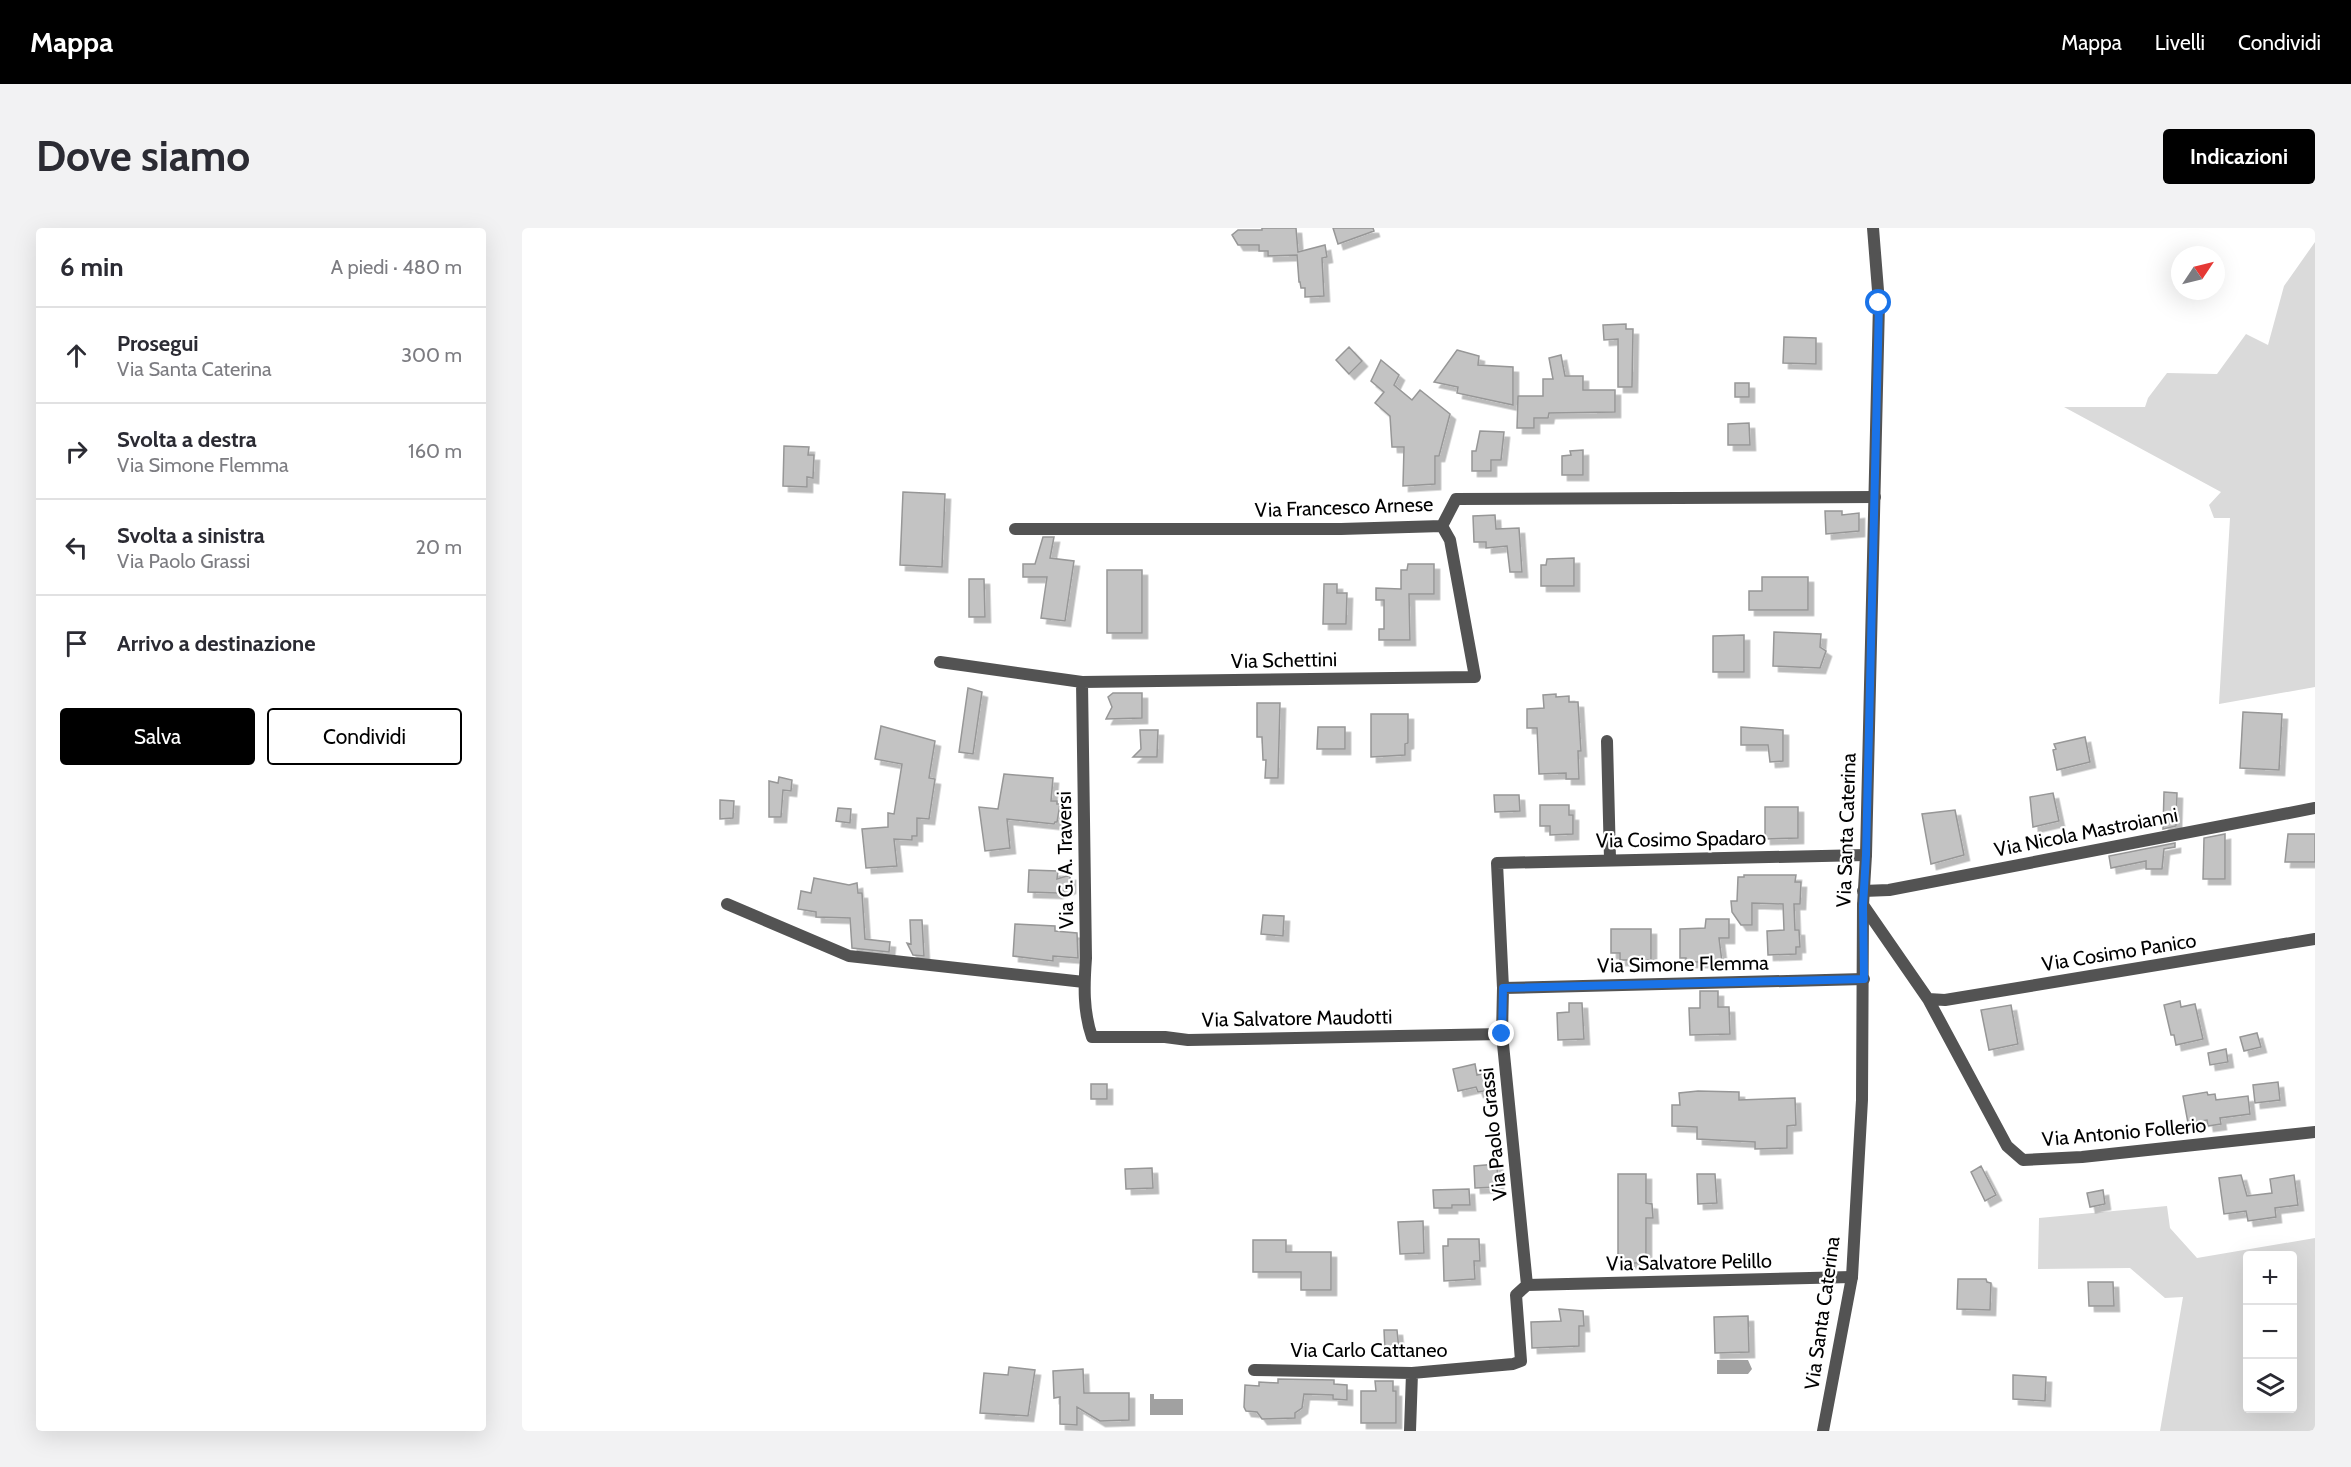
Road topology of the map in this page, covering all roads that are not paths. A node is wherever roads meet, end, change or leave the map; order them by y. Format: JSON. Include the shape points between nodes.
{"nodes":[{"id":1,"x":1873,"y":228,"type":"edge"},
{"id":2,"x":1875,"y":497,"type":"junction"},
{"id":3,"x":1442,"y":526,"type":"junction"},
{"id":4,"x":1016,"y":529,"type":"dead end"},
{"id":5,"x":940,"y":662,"type":"dead end"},
{"id":6,"x":1082,"y":682,"type":"junction"},
{"id":7,"x":1607,"y":741,"type":"dead end"},
{"id":8,"x":2315,"y":808,"type":"edge"},
{"id":9,"x":1866,"y":855,"type":"junction"},
{"id":10,"x":1610,"y":859,"type":"junction"},
{"id":11,"x":1497,"y":863,"type":"joint"},
{"id":12,"x":1863,"y":891,"type":"junction"},
{"id":13,"x":727,"y":904,"type":"dead end"},
{"id":14,"x":1863,"y":906,"type":"junction"},
{"id":15,"x":2315,"y":939,"type":"edge"},
{"id":16,"x":1864,"y":979,"type":"junction"},
{"id":17,"x":1084,"y":982,"type":"junction"},
{"id":18,"x":1503,"y":988,"type":"junction"},
{"id":19,"x":1929,"y":999,"type":"junction"},
{"id":20,"x":1502,"y":1034,"type":"junction"},
{"id":21,"x":1092,"y":1037,"type":"joint"},
{"id":22,"x":2315,"y":1132,"type":"edge"},
{"id":23,"x":1852,"y":1277,"type":"junction"},
{"id":24,"x":1527,"y":1285,"type":"junction"},
{"id":25,"x":1521,"y":1361,"type":"joint"},
{"id":26,"x":1254,"y":1370,"type":"dead end"},
{"id":27,"x":1412,"y":1373,"type":"junction"},
{"id":28,"x":1410,"y":1431,"type":"edge"},
{"id":29,"x":1823,"y":1431,"type":"edge"}],
"edges":[{"from":1,"to":2,"type":"street","name":"Via Santa Caterina","via":[[1879,303]]},
{"from":2,"to":3,"type":"street","name":"Via Francesco Arnese","via":[[1456,499]]},
{"from":2,"to":9,"type":"street","name":"Via Santa Caterina"},
{"from":3,"to":4,"type":"street","name":"Via Francesco Arnese"},
{"from":3,"to":6,"type":"street","name":"Via Schettini","via":[[1450,540],[1475,677]]},
{"from":5,"to":6,"type":"street","name":"Via Schettini"},
{"from":6,"to":17,"type":"street","name":"Via G. A. Traversi"},
{"from":7,"to":10,"type":"street"},
{"from":8,"to":12,"type":"street","name":"Via Nicola Mastroianni","via":[[1889,890]]},
{"from":9,"to":10,"type":"street","name":"Via Cosimo Spadaro"},
{"from":9,"to":12,"type":"street","name":"Via Santa Caterina"},
{"from":10,"to":11,"type":"street","name":"Via Cosimo Spadaro"},
{"from":11,"to":18,"type":"street","name":"Via Paolo Grassi"},
{"from":12,"to":14,"type":"street","name":"Via Santa Caterina"},
{"from":13,"to":17,"type":"street","via":[[849,956]]},
{"from":14,"to":16,"type":"street","name":"Via Santa Caterina"},
{"from":14,"to":19,"type":"street","name":"Via Antonio Follerio"},
{"from":15,"to":19,"type":"street","name":"Via Cosimo Panico","via":[[1955,998]]},
{"from":16,"to":18,"type":"street","name":"Via Simone Flemma"},
{"from":16,"to":23,"type":"street","name":"Via Santa Caterina"},
{"from":17,"to":21,"type":"street","name":"Via G. A. Traversi","via":[[1086,1020]]},
{"from":18,"to":20,"type":"street","name":"Via Paolo Grassi"},
{"from":19,"to":22,"type":"street","name":"Via Antonio Follerio","via":[[2007,1146],[2023,1161]]},
{"from":20,"to":21,"type":"street","name":"Via Salvatore Maudotti","via":[[1188,1040],[1165,1036]]},
{"from":20,"to":24,"type":"street","name":"Via Paolo Grassi"},
{"from":23,"to":24,"type":"street","name":"Via Salvatore Pelillo"},
{"from":23,"to":29,"type":"street","name":"Via Santa Caterina"},
{"from":24,"to":25,"type":"street","name":"Via Paolo Grassi","via":[[1516,1296]]},
{"from":25,"to":27,"type":"street","name":"Via Carlo Cattaneo"},
{"from":26,"to":27,"type":"street","name":"Via Carlo Cattaneo"},
{"from":27,"to":28,"type":"street"}]}
